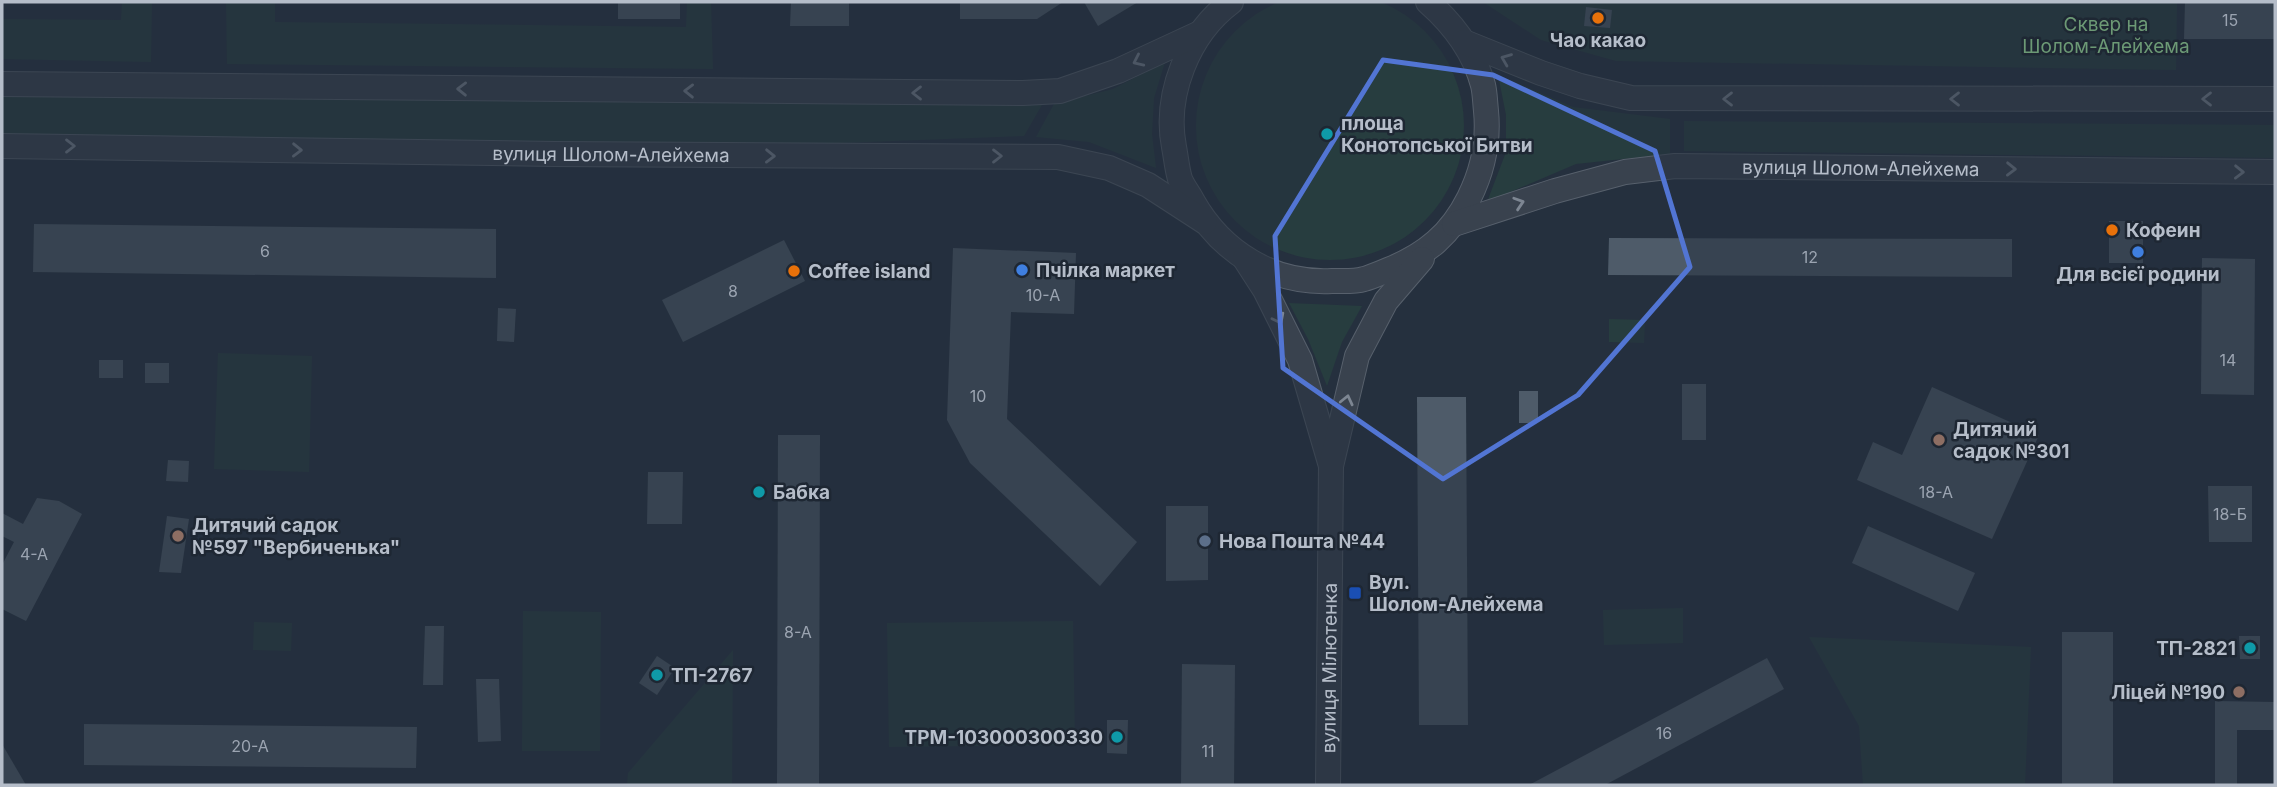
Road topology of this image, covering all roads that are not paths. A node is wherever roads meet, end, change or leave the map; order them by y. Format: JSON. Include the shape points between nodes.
{"nodes":[{"id":1,"x":1231,"y":2,"type":"edge"},
{"id":2,"x":1428,"y":2,"type":"edge"},
{"id":3,"x":1200,"y":33,"type":"junction"},
{"id":4,"x":1464,"y":42,"type":"junction"},
{"id":5,"x":2,"y":84,"type":"edge"},
{"id":6,"x":2275,"y":100,"type":"edge"},
{"id":7,"x":2,"y":146,"type":"edge"},
{"id":8,"x":2275,"y":172,"type":"edge"},
{"id":9,"x":1205,"y":222,"type":"junction"},
{"id":10,"x":1454,"y":224,"type":"junction"},
{"id":11,"x":1436,"y":242,"type":"junction"},
{"id":12,"x":1245,"y":259,"type":"junction"},
{"id":13,"x":1331,"y":466,"type":"junction"},
{"id":14,"x":1328,"y":785,"type":"edge"}],
"edges":[{"from":1,"to":3,"type":"street"},
{"from":2,"to":4,"type":"street"},
{"from":3,"to":5,"type":"street","one_way":true,"via":[[1118,71],[1060,91],[1023,93]]},
{"from":3,"to":9,"type":"street","via":[[1178,78],[1171,128],[1180,178]]},
{"from":6,"to":4,"type":"street","one_way":true,"via":[[1631,98],[1567,82]]},
{"from":4,"to":10,"type":"street","via":[[1483,85],[1488,131],[1480,176]]},
{"from":7,"to":9,"type":"street","name":"вулиця Шолом-Алейхема","one_way":true,"via":[[1058,157],[1110,168],[1148,185]]},
{"from":10,"to":8,"type":"street","name":"вулиця Шолом-Алейхема","one_way":true,"via":[[1625,172],[1675,166]]},
{"from":9,"to":12,"type":"street"},
{"from":10,"to":11,"type":"street"},
{"from":11,"to":12,"type":"street","via":[[1410,261],[1362,280],[1310,282],[1277,275]]},
{"from":13,"to":11,"type":"street","name":"вулиця Мілютенка","one_way":true,"via":[[1357,356],[1387,301]]},
{"from":12,"to":13,"type":"street","name":"вулиця Мілютенка","one_way":true,"via":[[1300,360]]},
{"from":13,"to":14,"type":"street","name":"вулиця Мілютенка"}]}
